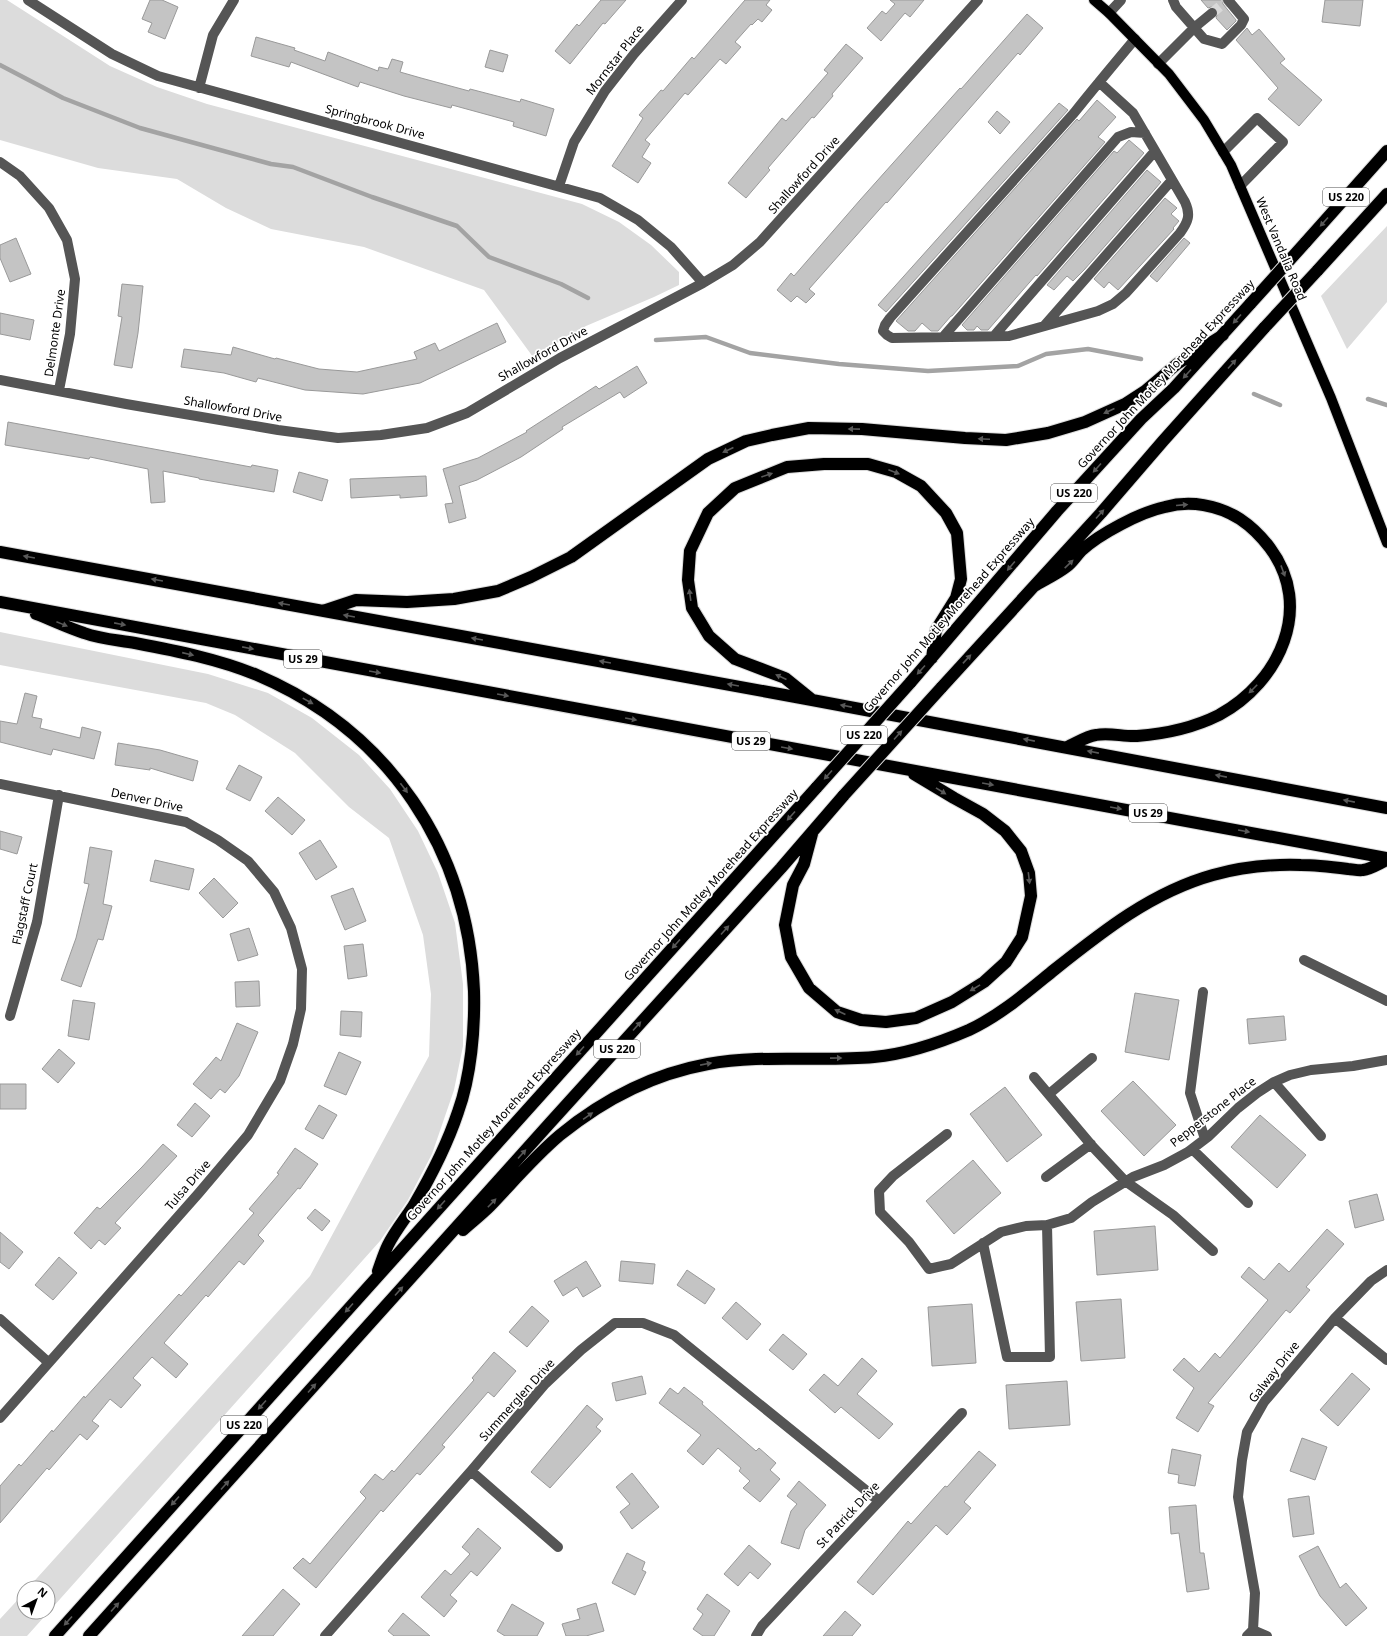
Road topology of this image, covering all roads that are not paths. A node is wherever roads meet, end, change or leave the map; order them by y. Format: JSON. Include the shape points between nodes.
{"nodes":[{"id":1,"x":28,"y":0,"type":"edge"},
{"id":2,"x":234,"y":0,"type":"edge"},
{"id":3,"x":682,"y":0,"type":"edge"},
{"id":4,"x":978,"y":0,"type":"edge"},
{"id":5,"x":1094,"y":0,"type":"edge"},
{"id":6,"x":1121,"y":0,"type":"edge"},
{"id":7,"x":1227,"y":1,"type":"edge"},
{"id":8,"x":1177,"y":2,"type":"edge"},
{"id":9,"x":1109,"y":13,"type":"junction"},
{"id":10,"x":1212,"y":13,"type":"tunnel mouth"},
{"id":11,"x":1195,"y":27,"type":"junction"},
{"id":12,"x":1135,"y":39,"type":"junction"},
{"id":13,"x":1158,"y":64,"type":"junction"},
{"id":14,"x":1099,"y":82,"type":"junction"},
{"id":15,"x":200,"y":88,"type":"junction"},
{"id":16,"x":1145,"y":132,"type":"junction"},
{"id":17,"x":1155,"y":151,"type":"junction"},
{"id":18,"x":1387,"y":151,"type":"edge"},
{"id":19,"x":1223,"y":152,"type":"junction"},
{"id":20,"x":0,"y":162,"type":"edge"},
{"id":21,"x":1172,"y":180,"type":"junction"},
{"id":22,"x":559,"y":186,"type":"junction"},
{"id":23,"x":1240,"y":186,"type":"junction"},
{"id":24,"x":1387,"y":194,"type":"edge"},
{"id":25,"x":704,"y":283,"type":"junction"},
{"id":26,"x":1044,"y":326,"type":"junction"},
{"id":27,"x":1222,"y":335,"type":"junction"},
{"id":28,"x":994,"y":336,"type":"junction"},
{"id":29,"x":943,"y":337,"type":"junction"},
{"id":30,"x":0,"y":380,"type":"edge"},
{"id":31,"x":59,"y":390,"type":"junction"},
{"id":32,"x":1387,"y":543,"type":"edge"},
{"id":33,"x":0,"y":552,"type":"edge"},
{"id":34,"x":1036,"y":585,"type":"junction"},
{"id":35,"x":0,"y":602,"type":"edge"},
{"id":36,"x":13,"y":604,"type":"junction"},
{"id":37,"x":323,"y":611,"type":"junction"},
{"id":38,"x":932,"y":658,"type":"junction"},
{"id":39,"x":812,"y":700,"type":"junction"},
{"id":40,"x":1067,"y":747,"type":"junction"},
{"id":41,"x":908,"y":770,"type":"junction"},
{"id":42,"x":0,"y":784,"type":"edge"},
{"id":43,"x":59,"y":795,"type":"junction"},
{"id":44,"x":1387,"y":808,"type":"edge"},
{"id":45,"x":812,"y":831,"type":"junction"},
{"id":46,"x":1387,"y":859,"type":"edge"},
{"id":47,"x":291,"y":928,"type":"joint"},
{"id":48,"x":1304,"y":960,"type":"dead end"},
{"id":49,"x":1203,"y":992,"type":"dead end"},
{"id":50,"x":1387,"y":1001,"type":"edge"},
{"id":51,"x":10,"y":1016,"type":"dead end"},
{"id":52,"x":1092,"y":1058,"type":"dead end"},
{"id":53,"x":1387,"y":1060,"type":"edge"},
{"id":54,"x":1034,"y":1077,"type":"dead end"},
{"id":55,"x":1274,"y":1082,"type":"junction"},
{"id":56,"x":1049,"y":1094,"type":"junction"},
{"id":57,"x":947,"y":1134,"type":"dead end"},
{"id":58,"x":1320,"y":1136,"type":"dead end"},
{"id":59,"x":1205,"y":1139,"type":"junction"},
{"id":60,"x":1091,"y":1144,"type":"junction"},
{"id":61,"x":1192,"y":1149,"type":"junction"},
{"id":62,"x":1046,"y":1177,"type":"dead end"},
{"id":63,"x":1125,"y":1181,"type":"junction"},
{"id":64,"x":1248,"y":1203,"type":"dead end"},
{"id":65,"x":1047,"y":1225,"type":"junction"},
{"id":66,"x":983,"y":1243,"type":"junction"},
{"id":67,"x":1214,"y":1251,"type":"dead end"},
{"id":68,"x":422,"y":1266,"type":"junction"},
{"id":69,"x":1387,"y":1270,"type":"edge"},
{"id":70,"x":375,"y":1279,"type":"junction"},
{"id":71,"x":1335,"y":1318,"type":"junction"},
{"id":72,"x":0,"y":1319,"type":"edge"},
{"id":73,"x":1387,"y":1360,"type":"edge"},
{"id":74,"x":48,"y":1362,"type":"junction"},
{"id":75,"x":962,"y":1413,"type":"dead end"},
{"id":76,"x":0,"y":1418,"type":"edge"},
{"id":77,"x":471,"y":1471,"type":"junction"},
{"id":78,"x":879,"y":1501,"type":"junction"},
{"id":79,"x":558,"y":1547,"type":"dead end"},
{"id":80,"x":1250,"y":1633,"type":"edge"},
{"id":81,"x":55,"y":1636,"type":"edge"},
{"id":82,"x":89,"y":1636,"type":"edge"},
{"id":83,"x":325,"y":1636,"type":"edge"},
{"id":84,"x":756,"y":1636,"type":"edge"},
{"id":85,"x":1267,"y":1636,"type":"edge"}],
"edges":[{"from":1,"to":15,"type":"street","name":"Springbrook Drive","via":[[112,54],[158,76]]},
{"from":2,"to":15,"type":"street","via":[[213,35]]},
{"from":3,"to":22,"type":"street","name":"Mornstar Place","via":[[605,90],[574,142]]},
{"from":4,"to":25,"type":"street","name":"Shallowford Drive","via":[[760,242],[733,265]]},
{"from":5,"to":9,"type":"main road","name":"West Vandalia Road"},
{"from":6,"to":9,"type":"street"},
{"from":7,"to":11,"type":"street","via":[[1244,19],[1241,26],[1222,44],[1204,39]]},
{"from":8,"to":11,"type":"street"},
{"from":9,"to":12,"type":"main road","name":"West Vandalia Road"},
{"from":10,"to":11,"type":"street"},
{"from":11,"to":13,"type":"street"},
{"from":12,"to":13,"type":"main road","name":"West Vandalia Road"},
{"from":12,"to":14,"type":"street"},
{"from":13,"to":19,"type":"main road","name":"West Vandalia Road","via":[[1204,120]]},
{"from":14,"to":16,"type":"street","via":[[1133,113]]},
{"from":14,"to":29,"type":"street","via":[[890,318],[884,330],[892,338]]},
{"from":15,"to":22,"type":"street","name":"Springbrook Drive"},
{"from":16,"to":17,"type":"street"},
{"from":16,"to":29,"type":"street","via":[[1131,132],[1118,138]]},
{"from":17,"to":21,"type":"street"},
{"from":17,"to":28,"type":"street"},
{"from":18,"to":27,"type":"highway","name":"Governor John Motley Morehead Expressway","number":"US 220","one_way":true,"bridge":true},
{"from":19,"to":23,"type":"main road","name":"West Vandalia Road"},
{"from":19,"to":23,"type":"street","via":[[1257,118],[1283,142]]},
{"from":20,"to":31,"type":"street","name":"Delmonte Drive","via":[[20,176],[49,208],[67,240],[75,279],[70,334]]},
{"from":21,"to":26,"type":"street"},
{"from":21,"to":26,"type":"street","via":[[1188,209],[1187,224],[1180,233],[1113,304],[1098,311]]},
{"from":22,"to":25,"type":"street","name":"Springbrook Drive","via":[[600,198],[638,220],[671,247]]},
{"from":23,"to":32,"type":"main road","name":"West Vandalia Road","via":[[1331,398]]},
{"from":34,"to":24,"type":"highway","number":"US 220","one_way":true,"bridge":true},
{"from":25,"to":31,"type":"street","name":"Shallowford Drive","via":[[560,358],[467,413],[427,428],[338,438],[248,425]]},
{"from":26,"to":28,"type":"street","via":[[1010,336]]},
{"from":27,"to":37,"type":"highway","one_way":true,"via":[[1177,364],[1125,404],[1085,422],[1048,433],[1006,440],[862,429],[809,428],[772,434],[746,441],[708,459],[571,557],[498,591],[454,599],[407,602],[356,600]]},
{"from":27,"to":38,"type":"highway","name":"Governor John Motley Morehead Expressway","number":"US 220","one_way":true,"via":[[1062,506]]},
{"from":28,"to":29,"type":"street"},
{"from":30,"to":31,"type":"street","name":"Shallowford Drive"},
{"from":37,"to":33,"type":"highway","one_way":true},
{"from":34,"to":40,"type":"highway","one_way":true,"via":[[1066,567],[1082,550],[1115,528],[1165,506],[1187,504],[1228,511],[1248,524],[1274,553],[1282,566],[1288,586],[1290,605],[1285,641],[1268,673],[1251,692],[1220,714],[1198,723],[1170,731],[1136,736],[1096,734]]},
{"from":45,"to":34,"type":"highway","number":"US 220","one_way":true,"bridge":true},
{"from":35,"to":36,"type":"highway","number":"US 29"},
{"from":36,"to":41,"type":"highway","number":"US 29","one_way":true},
{"from":36,"to":70,"type":"highway","one_way":true,"via":[[85,634],[226,663],[314,704],[368,748],[393,774],[427,823],[440,847],[464,915],[470,948],[475,1011],[472,1046],[459,1110],[448,1138],[435,1168],[388,1245]]},
{"from":39,"to":37,"type":"highway","one_way":true},
{"from":39,"to":38,"type":"highway","one_way":true,"via":[[785,678],[735,659],[709,636],[692,608],[688,580],[690,551],[708,513],[735,488],[788,467],[868,464],[896,472],[921,486],[946,513],[957,534],[961,579],[956,598],[936,630]]},
{"from":38,"to":70,"type":"highway","name":"Governor John Motley Morehead Expressway","number":"US 220","one_way":true,"bridge":true},
{"from":40,"to":39,"type":"highway","one_way":true},
{"from":44,"to":40,"type":"highway","one_way":true},
{"from":41,"to":45,"type":"highway","one_way":true,"via":[[983,814],[1005,831],[1021,851],[1029,873],[1031,896],[1022,937],[1006,962],[984,982],[952,1002],[916,1018],[886,1022],[861,1020],[837,1012],[809,988],[791,958],[785,925],[793,885],[804,864]]},
{"from":41,"to":46,"type":"highway","number":"US 29","one_way":true},
{"from":42,"to":43,"type":"street","name":"Denver Drive"},
{"from":43,"to":47,"type":"street","name":"Denver Drive","via":[[186,822],[218,840],[248,861],[274,892]]},
{"from":43,"to":51,"type":"street","name":"Flagstaff Court","via":[[36,922]]},
{"from":68,"to":45,"type":"highway","number":"US 220","one_way":true},
{"from":68,"to":46,"type":"highway","one_way":true,"via":[[488,1207],[560,1135],[600,1107],[655,1078],[711,1063],[875,1057],[910,1051],[942,1041],[999,1013],[1105,929],[1180,885],[1216,874],[1262,866],[1303,865],[1364,870]]},
{"from":47,"to":74,"type":"street","name":"Tulsa Drive","via":[[302,969],[301,1009],[294,1044],[280,1081],[248,1135]]},
{"from":48,"to":50,"type":"street"},
{"from":49,"to":59,"type":"street","via":[[1190,1093]]},
{"from":52,"to":56,"type":"street"},
{"from":53,"to":55,"type":"street","name":"Pepperstone Place","via":[[1311,1070]]},
{"from":54,"to":56,"type":"street"},
{"from":55,"to":58,"type":"street"},
{"from":55,"to":59,"type":"street","name":"Pepperstone Place","via":[[1238,1108]]},
{"from":56,"to":60,"type":"street"},
{"from":57,"to":66,"type":"street","name":"Pepperstone Place","via":[[893,1176],[879,1191],[880,1212],[909,1242],[929,1268],[951,1264]]},
{"from":59,"to":61,"type":"street","name":"Pepperstone Place"},
{"from":60,"to":62,"type":"street"},
{"from":60,"to":63,"type":"street"},
{"from":61,"to":63,"type":"street","name":"Pepperstone Place","via":[[1164,1165]]},
{"from":61,"to":64,"type":"street"},
{"from":63,"to":65,"type":"street","name":"Pepperstone Place","via":[[1071,1218]]},
{"from":63,"to":67,"type":"street","via":[[1173,1215]]},
{"from":65,"to":66,"type":"street","name":"Pepperstone Place","via":[[1026,1226],[1001,1232]]},
{"from":65,"to":66,"type":"street","via":[[1050,1357],[1007,1357]]},
{"from":82,"to":68,"type":"highway","number":"US 220","one_way":true},
{"from":69,"to":71,"type":"street","name":"Galway Drive","via":[[1371,1281]]},
{"from":70,"to":81,"type":"highway","name":"Governor John Motley Morehead Expressway","number":"US 220","one_way":true},
{"from":71,"to":73,"type":"street"},
{"from":71,"to":80,"type":"street","name":"Galway Drive","via":[[1264,1402],[1247,1432],[1238,1497],[1255,1593]]},
{"from":72,"to":74,"type":"street"},
{"from":74,"to":76,"type":"street","name":"Tulsa Drive"},
{"from":75,"to":78,"type":"street","name":"St Patrick Drive"},
{"from":77,"to":78,"type":"street","name":"Summerglen Drive","via":[[545,1384],[581,1350],[615,1323],[643,1323],[674,1335]]},
{"from":77,"to":79,"type":"street"},
{"from":77,"to":83,"type":"street","name":"Summerglen Drive"},
{"from":78,"to":84,"type":"street","name":"St Patrick Drive","via":[[762,1626]]},
{"from":80,"to":85,"type":"street"}]}
